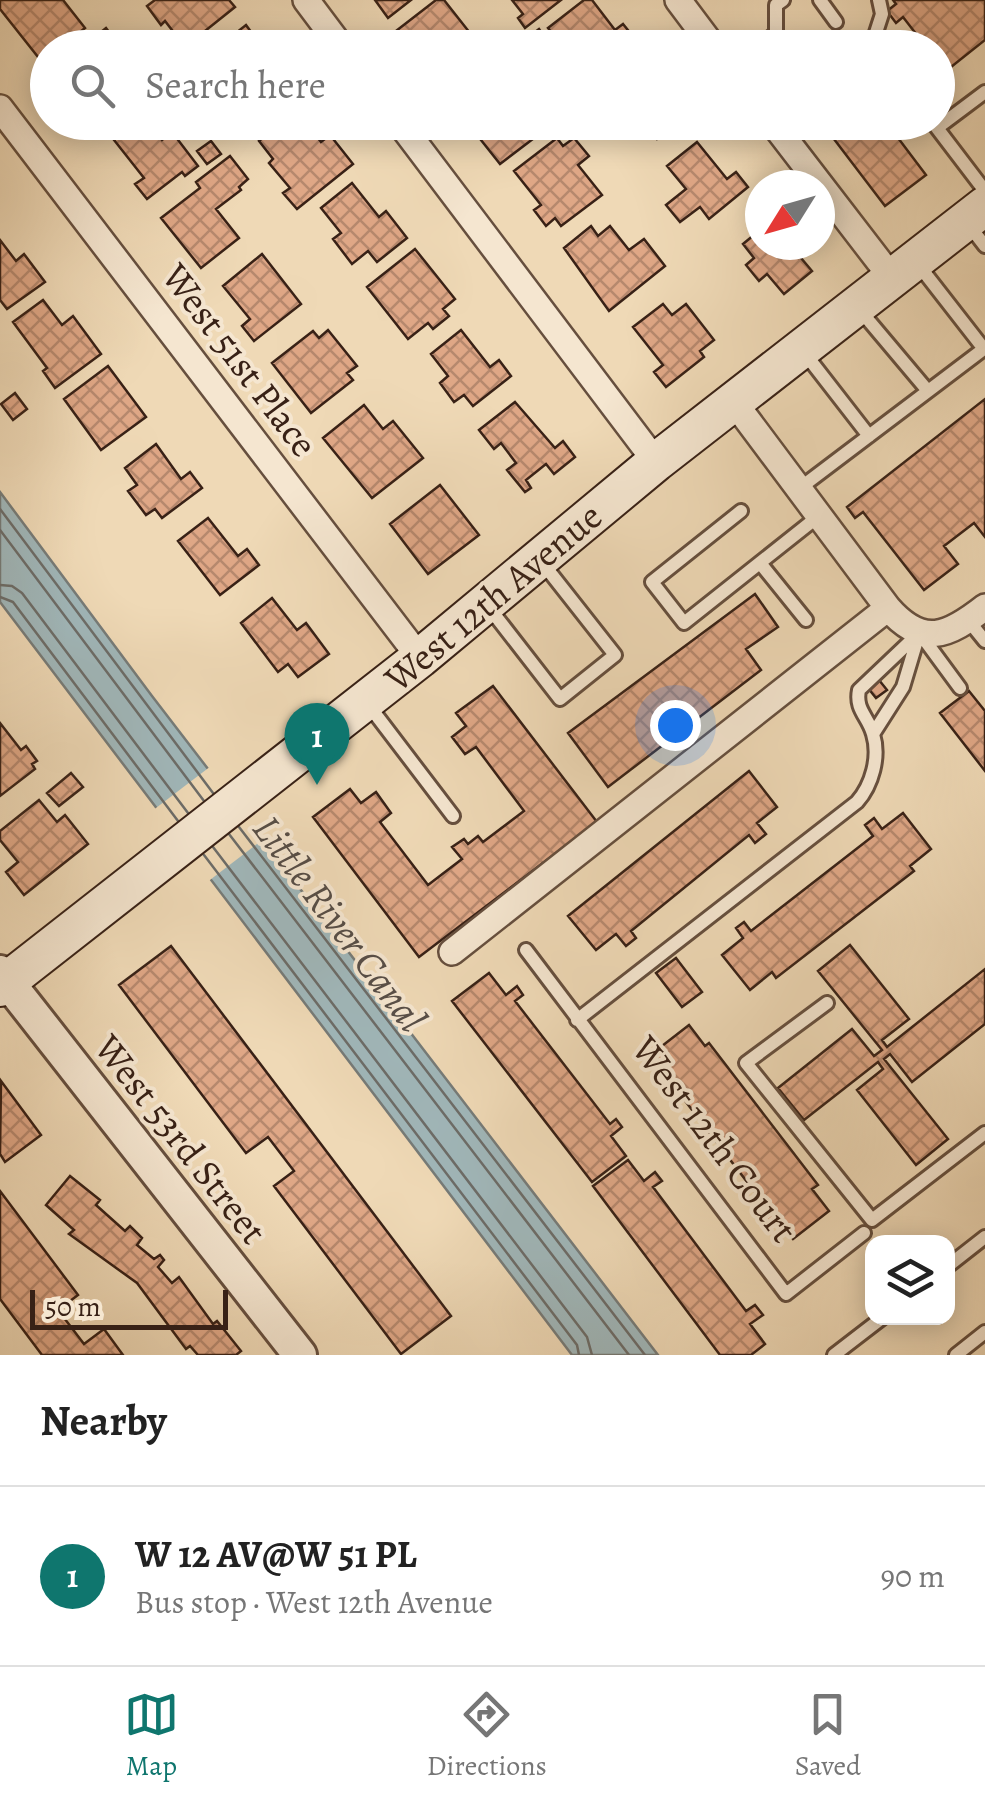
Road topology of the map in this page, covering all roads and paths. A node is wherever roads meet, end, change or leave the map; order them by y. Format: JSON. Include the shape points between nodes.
{"nodes":[{"id":1,"x":306,"y":0,"type":"edge"},
{"id":2,"x":678,"y":0,"type":"edge"},
{"id":3,"x":783,"y":0,"type":"edge"},
{"id":4,"x":820,"y":0,"type":"edge"},
{"id":5,"x":879,"y":0,"type":"edge"},
{"id":6,"x":836,"y":22,"type":"dead end"},
{"id":7,"x":328,"y":30,"type":"edge"},
{"id":8,"x":700,"y":30,"type":"edge"},
{"id":9,"x":776,"y":30,"type":"edge"},
{"id":10,"x":877,"y":30,"type":"edge"},
{"id":11,"x":985,"y":92,"type":"edge"},
{"id":12,"x":0,"y":108,"type":"edge"},
{"id":13,"x":955,"y":111,"type":"edge"},
{"id":14,"x":413,"y":140,"type":"edge"},
{"id":15,"x":788,"y":140,"type":"edge"},
{"id":16,"x":942,"y":140,"type":"edge"},
{"id":17,"x":980,"y":216,"type":"edge"},
{"id":18,"x":904,"y":269,"type":"junction"},
{"id":19,"x":857,"y":306,"type":"junction"},
{"id":20,"x":801,"y":349,"type":"junction"},
{"id":21,"x":984,"y":349,"type":"edge"},
{"id":22,"x":928,"y":392,"type":"junction"},
{"id":23,"x":734,"y":402,"type":"junction"},
{"id":24,"x":869,"y":436,"type":"junction"},
{"id":25,"x":656,"y":462,"type":"junction"},
{"id":26,"x":800,"y":488,"type":"junction"},
{"id":27,"x":741,"y":511,"type":"dead end"},
{"id":28,"x":820,"y":515,"type":"junction"},
{"id":29,"x":539,"y":559,"type":"junction"},
{"id":30,"x":760,"y":562,"type":"junction"},
{"id":31,"x":486,"y":603,"type":"junction"},
{"id":32,"x":888,"y":608,"type":"junction"},
{"id":33,"x":977,"y":613,"type":"edge"},
{"id":34,"x":806,"y":620,"type":"dead end"},
{"id":35,"x":920,"y":632,"type":"junction"},
{"id":36,"x":985,"y":641,"type":"edge"},
{"id":37,"x":420,"y":658,"type":"junction"},
{"id":38,"x":960,"y":688,"type":"dead end"},
{"id":39,"x":366,"y":701,"type":"junction"},
{"id":40,"x":873,"y":734,"type":"junction"},
{"id":41,"x":454,"y":816,"type":"dead end"},
{"id":42,"x":526,"y":950,"type":"dead end"},
{"id":43,"x":452,"y":952,"type":"dead end"},
{"id":44,"x":2,"y":980,"type":"edge"},
{"id":45,"x":827,"y":1002,"type":"dead end"},
{"id":46,"x":577,"y":1020,"type":"junction"},
{"id":47,"x":985,"y":1133,"type":"edge"},
{"id":48,"x":864,"y":1233,"type":"dead end"},
{"id":49,"x":985,"y":1237,"type":"edge"},
{"id":50,"x":955,"y":1261,"type":"edge"},
{"id":51,"x":874,"y":1325,"type":"edge"},
{"id":52,"x":985,"y":1332,"type":"edge"},
{"id":53,"x":842,"y":1353,"type":"edge"},
{"id":54,"x":300,"y":1355,"type":"edge"},
{"id":55,"x":956,"y":1355,"type":"edge"}],
"edges":[{"from":1,"to":7,"type":"street"},
{"from":2,"to":8,"type":"street"},
{"from":3,"to":9,"type":"lane","via":[[776,6]]},
{"from":4,"to":6,"type":"lane"},
{"from":5,"to":10,"type":"lane"},
{"from":11,"to":13,"type":"lane"},
{"from":12,"to":37,"type":"street","name":"West 51st Place"},
{"from":14,"to":25,"type":"street"},
{"from":15,"to":18,"type":"street"},
{"from":16,"to":17,"type":"lane"},
{"from":17,"to":18,"type":"main road","name":"West 12th Avenue"},
{"from":18,"to":19,"type":"main road","name":"West 12th Avenue"},
{"from":18,"to":21,"type":"lane"},
{"from":19,"to":20,"type":"main road","name":"West 12th Avenue"},
{"from":19,"to":22,"type":"lane"},
{"from":20,"to":23,"type":"main road","name":"West 12th Avenue"},
{"from":20,"to":24,"type":"lane"},
{"from":21,"to":22,"type":"lane"},
{"from":22,"to":24,"type":"lane"},
{"from":23,"to":25,"type":"main road","name":"West 12th Avenue"},
{"from":23,"to":26,"type":"street"},
{"from":24,"to":26,"type":"lane"},
{"from":25,"to":29,"type":"main road","name":"West 12th Avenue"},
{"from":26,"to":28,"type":"street"},
{"from":27,"to":30,"type":"lane","via":[[652,582],[684,623]]},
{"from":28,"to":30,"type":"lane"},
{"from":28,"to":32,"type":"street"},
{"from":29,"to":31,"type":"main road","name":"West 12th Avenue"},
{"from":29,"to":31,"type":"lane","via":[[615,655],[560,699]]},
{"from":30,"to":34,"type":"lane"},
{"from":31,"to":37,"type":"main road","name":"West 12th Avenue"},
{"from":32,"to":35,"type":"street"},
{"from":32,"to":43,"type":"street"},
{"from":33,"to":35,"type":"street","via":[[941,633]]},
{"from":33,"to":36,"type":"lane"},
{"from":35,"to":38,"type":"lane"},
{"from":35,"to":40,"type":"lane","via":[[903,687]]},
{"from":35,"to":40,"type":"lane","via":[[859,690],[858,709]]},
{"from":37,"to":39,"type":"main road","name":"West 12th Avenue"},
{"from":39,"to":41,"type":"lane"},
{"from":39,"to":44,"type":"main road","name":"West 12th Avenue"},
{"from":40,"to":46,"type":"lane","via":[[872,776],[857,802]]},
{"from":42,"to":46,"type":"lane","name":"West 12th Court"},
{"from":44,"to":54,"type":"street","name":"West 53rd Street"},
{"from":45,"to":47,"type":"lane","via":[[746,1063],[872,1220]]},
{"from":46,"to":48,"type":"lane","name":"West 12th Court","via":[[786,1294]]},
{"from":49,"to":50,"type":"lane"},
{"from":51,"to":53,"type":"lane"},
{"from":52,"to":55,"type":"lane"}]}
